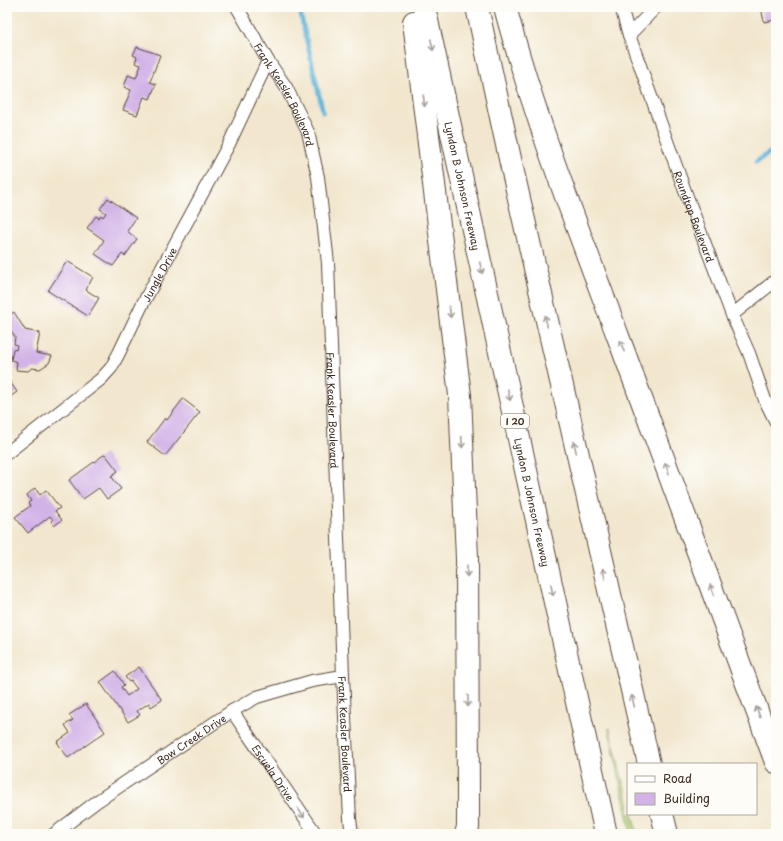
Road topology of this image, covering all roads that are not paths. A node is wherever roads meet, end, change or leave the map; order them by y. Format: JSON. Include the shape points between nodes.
{"nodes":[{"id":1,"x":237,"y":7,"type":"edge"},
{"id":2,"x":412,"y":7,"type":"edge"},
{"id":3,"x":424,"y":7,"type":"edge"},
{"id":4,"x":477,"y":7,"type":"edge"},
{"id":5,"x":505,"y":7,"type":"edge"},
{"id":6,"x":621,"y":7,"type":"edge"},
{"id":7,"x":656,"y":7,"type":"edge"},
{"id":8,"x":629,"y":35,"type":"junction"},
{"id":9,"x":268,"y":61,"type":"junction"},
{"id":10,"x":776,"y":280,"type":"edge"},
{"id":11,"x":732,"y":315,"type":"junction"},
{"id":12,"x":776,"y":422,"type":"edge"},
{"id":13,"x":7,"y":453,"type":"edge"},
{"id":14,"x":343,"y":676,"type":"junction"},
{"id":15,"x":232,"y":711,"type":"junction"},
{"id":16,"x":776,"y":762,"type":"edge"},
{"id":17,"x":649,"y":763,"type":"edge"},
{"id":18,"x":662,"y":815,"type":"edge"},
{"id":19,"x":54,"y":834,"type":"edge"},
{"id":20,"x":316,"y":834,"type":"edge"},
{"id":21,"x":352,"y":834,"type":"edge"},
{"id":22,"x":466,"y":834,"type":"edge"},
{"id":23,"x":606,"y":834,"type":"edge"},
{"id":24,"x":667,"y":834,"type":"edge"}],
"edges":[{"from":1,"to":9,"type":"street","name":"Frank Keasler Boulevard"},
{"from":2,"to":22,"type":"highway","one_way":true,"via":[[460,395],[467,558]]},
{"from":3,"to":23,"type":"highway","name":"Lyndon B Johnson Freeway","number":"I 20","one_way":true},
{"from":17,"to":4,"type":"highway","one_way":true},
{"from":16,"to":5,"type":"highway","one_way":true,"via":[[549,149]]},
{"from":6,"to":8,"type":"street","name":"Roundtop Boulevard"},
{"from":7,"to":8,"type":"street"},
{"from":8,"to":11,"type":"street","name":"Roundtop Boulevard"},
{"from":9,"to":13,"type":"street","name":"Jungle Drive","via":[[229,144],[111,368],[101,380]]},
{"from":9,"to":14,"type":"street","name":"Frank Keasler Boulevard","via":[[286,87],[308,132],[318,177],[328,263]]},
{"from":10,"to":11,"type":"street"},
{"from":11,"to":12,"type":"street","name":"Roundtop Boulevard"},
{"from":14,"to":15,"type":"street","name":"Bow Creek Drive","via":[[312,681],[257,697]]},
{"from":14,"to":21,"type":"street","name":"Frank Keasler Boulevard"},
{"from":15,"to":19,"type":"street","name":"Bow Creek Drive","via":[[96,802]]},
{"from":15,"to":20,"type":"street","name":"Escuela Drive","one_way":true},
{"from":18,"to":24,"type":"highway"}]}
